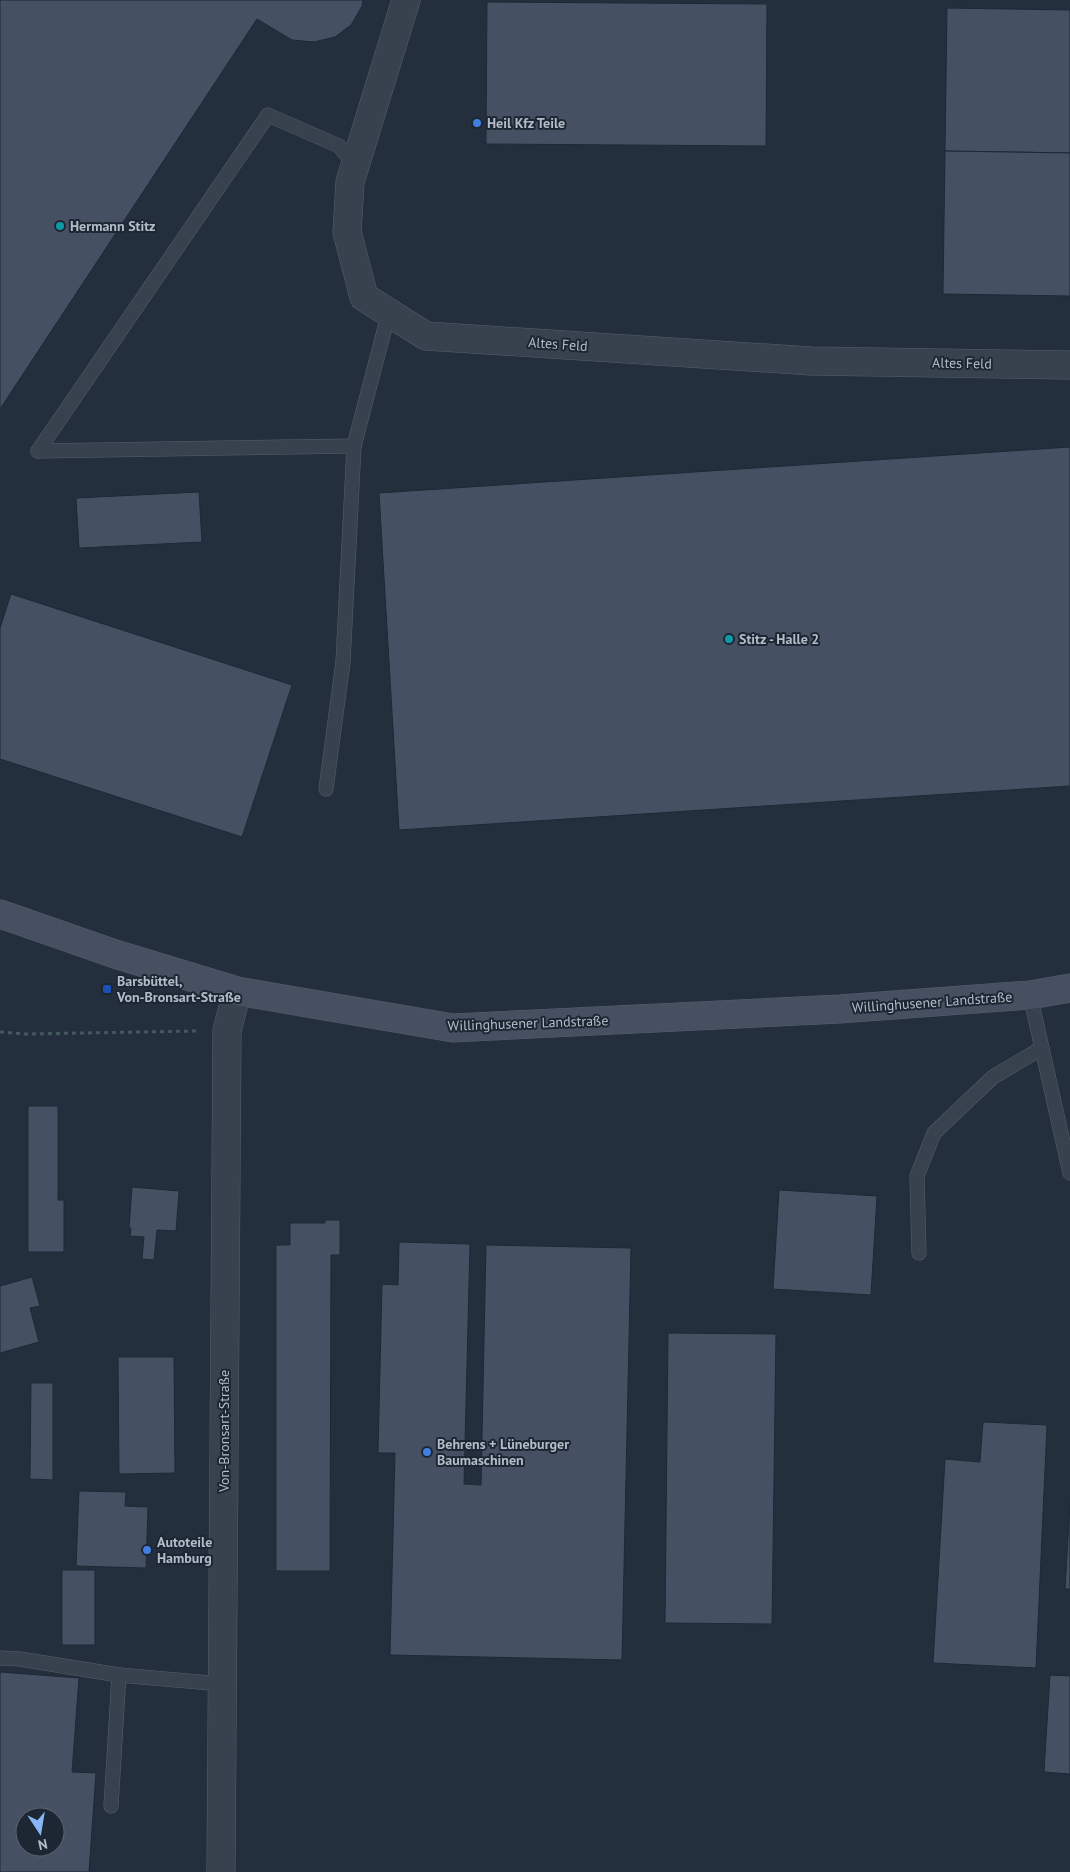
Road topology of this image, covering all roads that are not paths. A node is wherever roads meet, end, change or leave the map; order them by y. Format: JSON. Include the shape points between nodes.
{"nodes":[{"id":1,"x":406,"y":0,"type":"edge"},
{"id":2,"x":355,"y":165,"type":"junction"},
{"id":3,"x":389,"y":312,"type":"junction"},
{"id":4,"x":1070,"y":365,"type":"edge"},
{"id":5,"x":354,"y":446,"type":"junction"},
{"id":6,"x":326,"y":789,"type":"dead end"},
{"id":7,"x":0,"y":914,"type":"edge"},
{"id":8,"x":1070,"y":988,"type":"edge"},
{"id":9,"x":237,"y":991,"type":"junction"},
{"id":10,"x":1030,"y":994,"type":"junction"},
{"id":11,"x":1042,"y":1048,"type":"junction"},
{"id":12,"x":1070,"y":1173,"type":"edge"},
{"id":13,"x":919,"y":1253,"type":"dead end"},
{"id":14,"x":0,"y":1658,"type":"edge"},
{"id":15,"x":119,"y":1675,"type":"junction"},
{"id":16,"x":222,"y":1684,"type":"junction"},
{"id":17,"x":111,"y":1806,"type":"dead end"},
{"id":18,"x":221,"y":1872,"type":"edge"}],
"edges":[{"from":1,"to":2,"type":"street","name":"Altes Feld"},
{"from":2,"to":3,"type":"street","name":"Altes Feld","via":[[350,182],[346,232],[364,297]]},
{"from":2,"to":5,"type":"lane","via":[[340,146],[268,115],[38,451]]},
{"from":3,"to":4,"type":"street","name":"Altes Feld","via":[[426,336],[811,360]]},
{"from":3,"to":5,"type":"lane"},
{"from":5,"to":6,"type":"lane","via":[[343,662]]},
{"from":7,"to":9,"type":"main road","name":"Willinghusener Landstraße","via":[[114,954]]},
{"from":8,"to":10,"type":"main road","name":"Willinghusener Landstraße"},
{"from":9,"to":10,"type":"main road","name":"Willinghusener Landstraße","via":[[453,1028],[840,1009]]},
{"from":9,"to":16,"type":"street","name":"Von-Bronsart-Straße","via":[[227,1030]]},
{"from":10,"to":11,"type":"lane"},
{"from":11,"to":12,"type":"lane"},
{"from":11,"to":13,"type":"lane","via":[[992,1077],[934,1133],[917,1176]]},
{"from":14,"to":15,"type":"lane"},
{"from":15,"to":16,"type":"lane"},
{"from":15,"to":17,"type":"lane"},
{"from":16,"to":18,"type":"street","name":"Von-Bronsart-Straße"}]}
